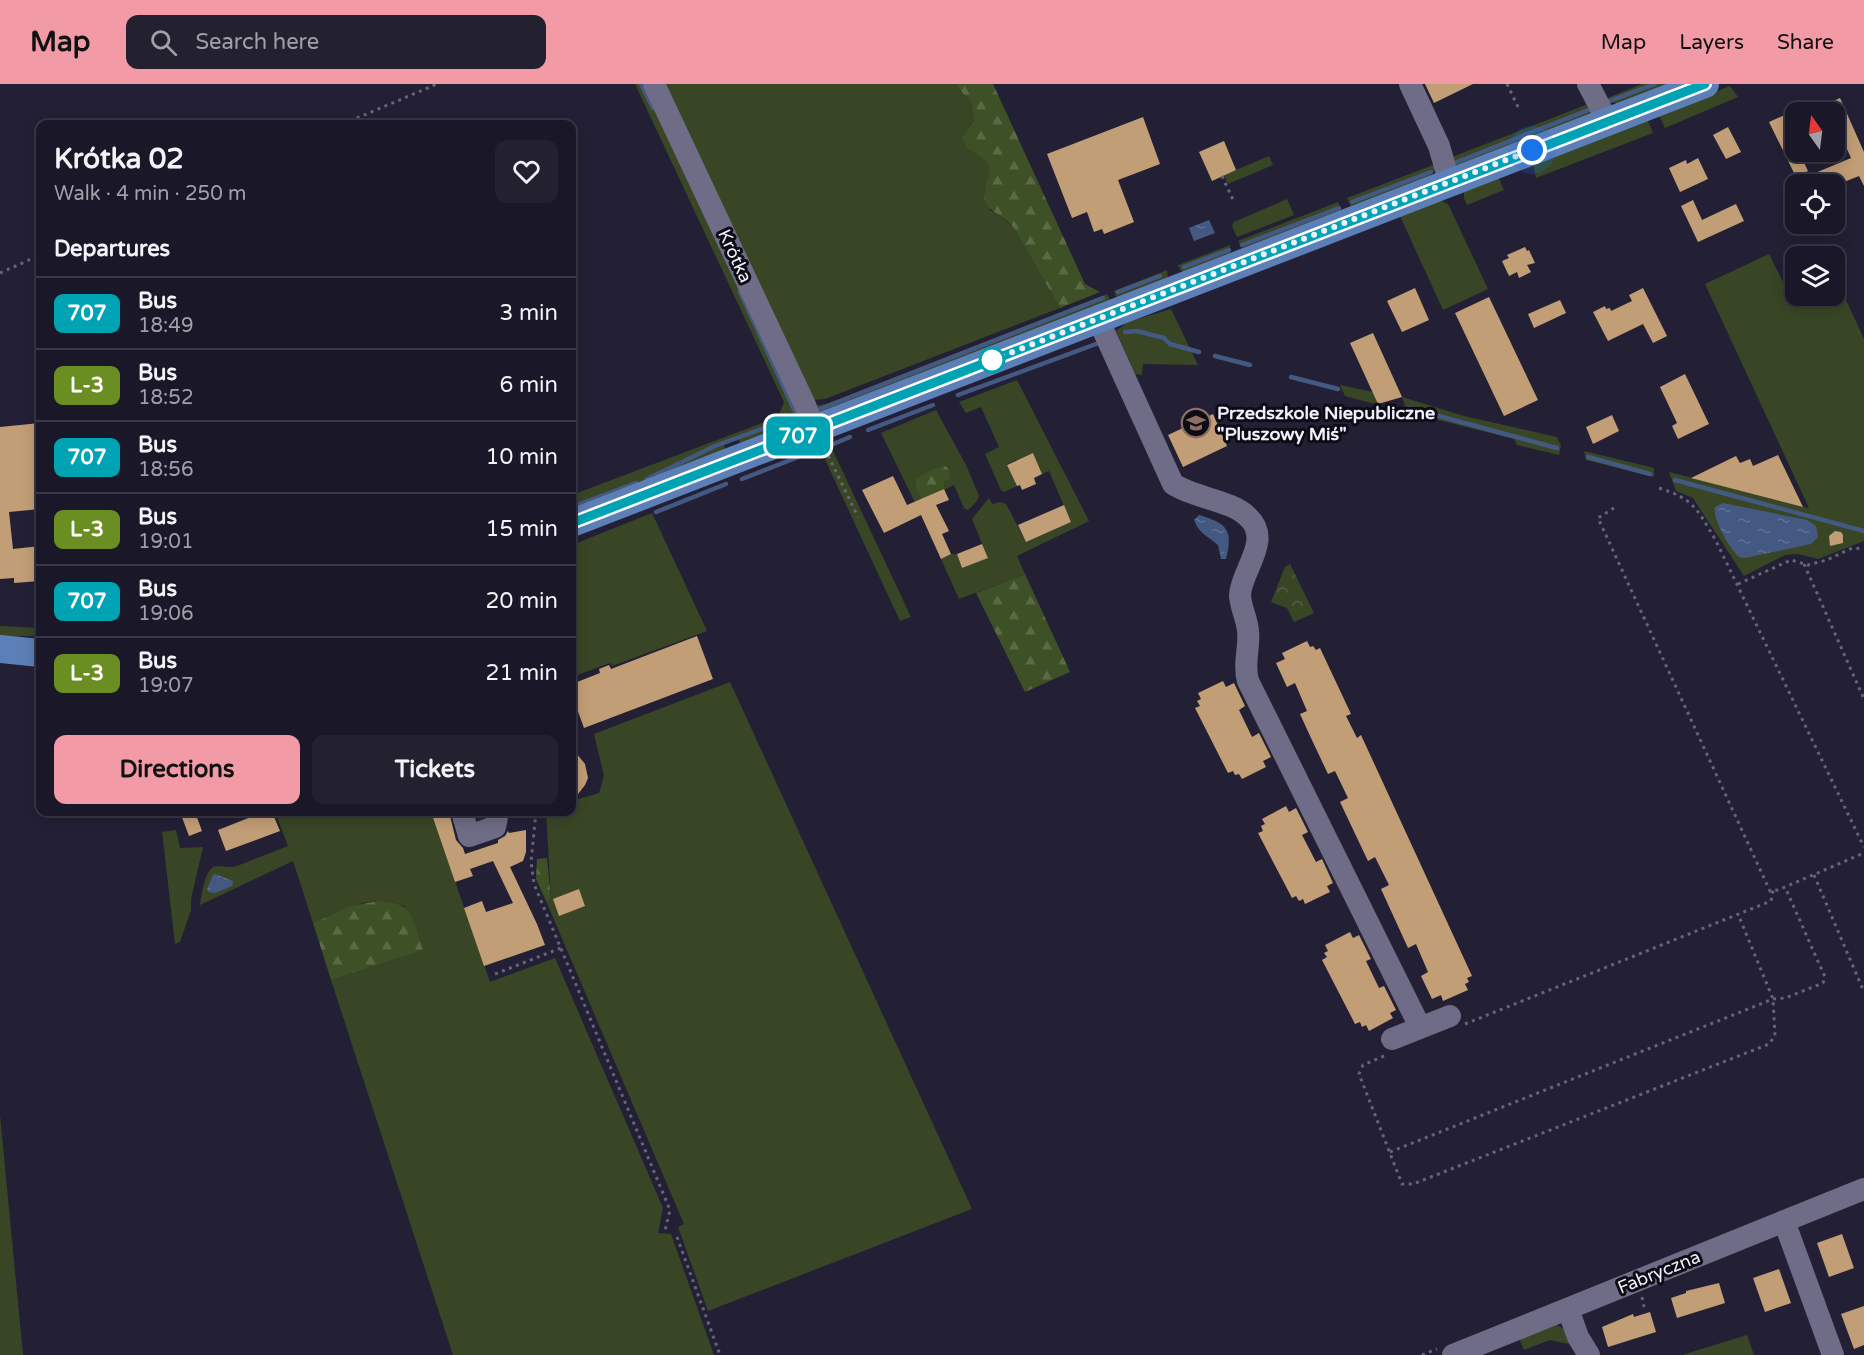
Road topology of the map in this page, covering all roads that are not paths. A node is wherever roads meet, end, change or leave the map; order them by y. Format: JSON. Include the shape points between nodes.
{"nodes":[{"id":1,"x":654,"y":84,"type":"edge"},
{"id":2,"x":1410,"y":84,"type":"edge"},
{"id":3,"x":1588,"y":84,"type":"edge"},
{"id":4,"x":1705,"y":84,"type":"edge"},
{"id":5,"x":1608,"y":122,"type":"junction"},
{"id":6,"x":1450,"y":184,"type":"junction"},
{"id":7,"x":1098,"y":319,"type":"junction"},
{"id":8,"x":820,"y":439,"type":"junction"},
{"id":9,"x":576,"y":522,"type":"edge"},
{"id":10,"x":0,"y":649,"type":"edge"},
{"id":11,"x":36,"y":653,"type":"edge"},
{"id":12,"x":463,"y":816,"type":"edge"},
{"id":13,"x":497,"y":816,"type":"edge"},
{"id":14,"x":1456,"y":1020,"type":"road end"},
{"id":15,"x":1420,"y":1027,"type":"junction"},
{"id":16,"x":1389,"y":1047,"type":"road end"},
{"id":17,"x":1864,"y":1189,"type":"edge"},
{"id":18,"x":1784,"y":1221,"type":"junction"},
{"id":19,"x":1568,"y":1309,"type":"junction"},
{"id":20,"x":1453,"y":1355,"type":"edge"},
{"id":21,"x":1589,"y":1355,"type":"edge"},
{"id":22,"x":1833,"y":1355,"type":"edge"}],
"edges":[{"from":1,"to":8,"type":"street","name":"Krótka"},
{"from":2,"to":6,"type":"street","via":[[1439,146]]},
{"from":3,"to":5,"type":"street"},
{"from":4,"to":5,"type":"main road"},
{"from":5,"to":6,"type":"main road"},
{"from":6,"to":7,"type":"main road"},
{"from":7,"to":8,"type":"main road"},
{"from":7,"to":15,"type":"street","via":[[1173,484],[1234,508],[1248,516],[1254,526],[1257,545],[1240,594],[1248,629],[1248,681]]},
{"from":8,"to":9,"type":"main road"},
{"from":10,"to":11,"type":"main road"},
{"from":12,"to":13,"type":"street","via":[[469,836],[495,827]]},
{"from":14,"to":15,"type":"street"},
{"from":15,"to":16,"type":"street"},
{"from":17,"to":18,"type":"street","name":"Fabryczna"},
{"from":18,"to":19,"type":"street","name":"Fabryczna"},
{"from":18,"to":22,"type":"street"},
{"from":19,"to":20,"type":"street","name":"Fabryczna"},
{"from":19,"to":21,"type":"street"}]}
